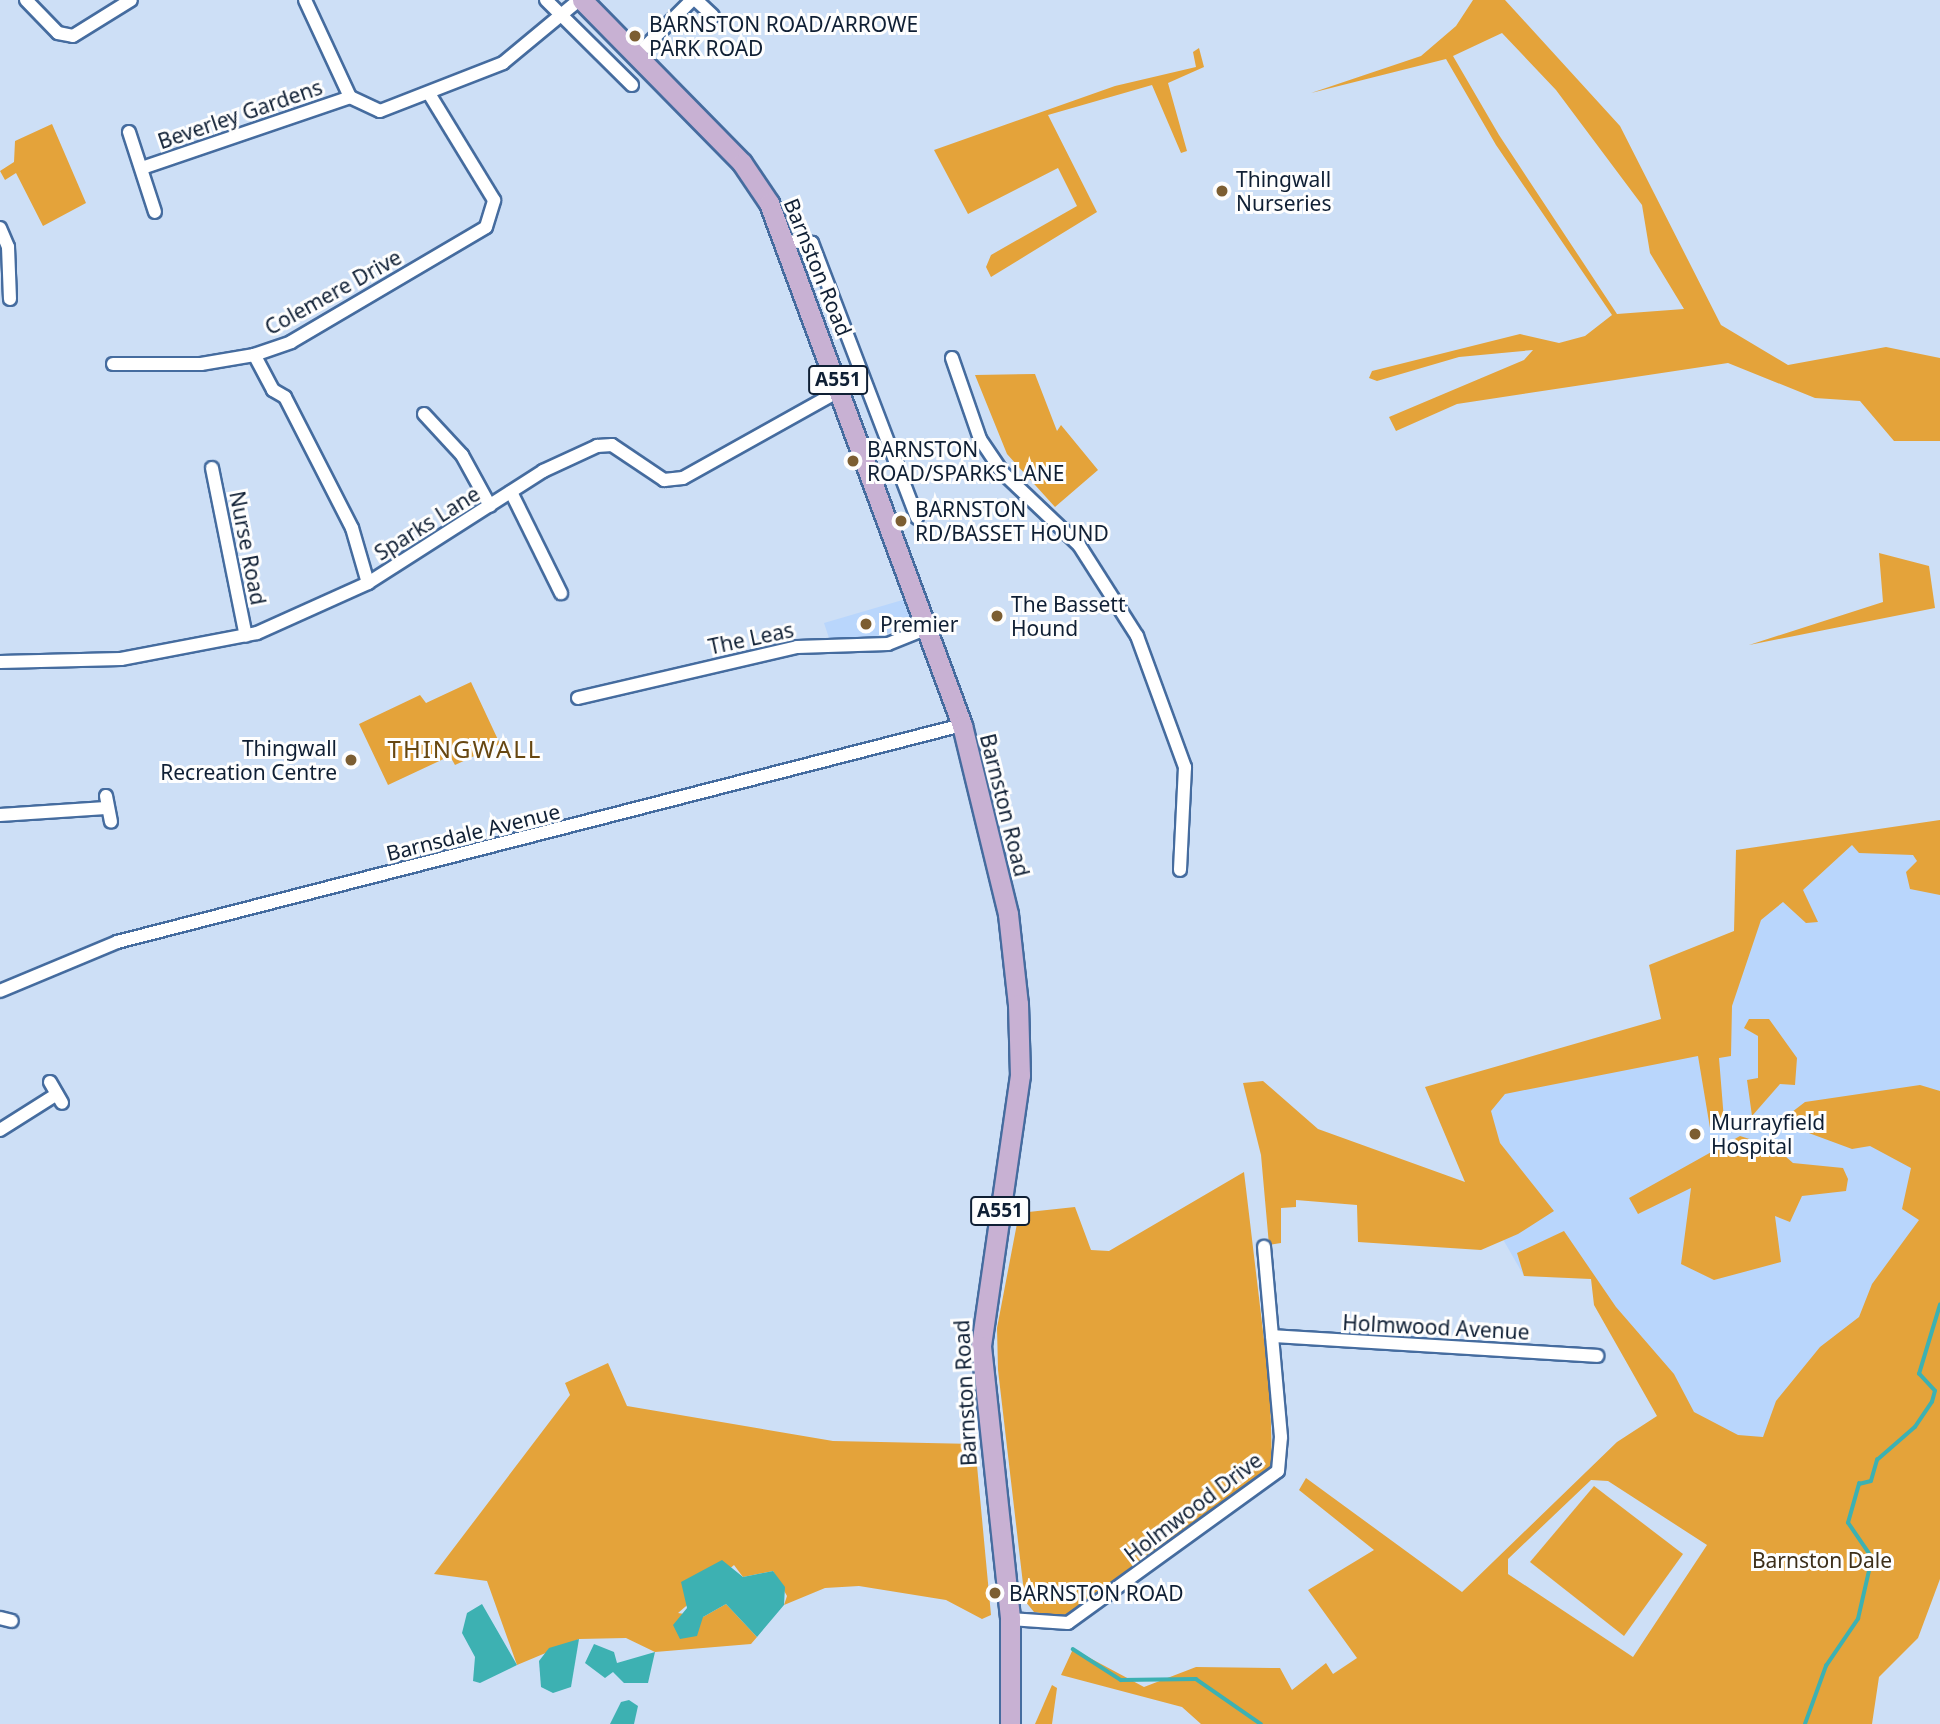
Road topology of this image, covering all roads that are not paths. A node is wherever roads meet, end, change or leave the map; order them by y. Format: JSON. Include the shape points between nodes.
{"nodes":[{"id":1,"x":26,"y":0,"type":"edge"},
{"id":2,"x":131,"y":0,"type":"edge"},
{"id":3,"x":305,"y":0,"type":"edge"},
{"id":4,"x":546,"y":0,"type":"edge"},
{"id":5,"x":581,"y":0,"type":"edge"},
{"id":6,"x":694,"y":0,"type":"edge"},
{"id":7,"x":562,"y":15,"type":"junction"},
{"id":8,"x":713,"y":16,"type":"dead end"},
{"id":9,"x":637,"y":55,"type":"junction"},
{"id":10,"x":632,"y":85,"type":"dead end"},
{"id":11,"x":430,"y":95,"type":"junction"},
{"id":12,"x":350,"y":97,"type":"junction"},
{"id":13,"x":129,"y":132,"type":"dead end"},
{"id":14,"x":142,"y":168,"type":"junction"},
{"id":15,"x":155,"y":212,"type":"dead end"},
{"id":16,"x":0,"y":228,"type":"edge"},
{"id":17,"x":786,"y":242,"type":"junction"},
{"id":18,"x":10,"y":299,"type":"dead end"},
{"id":19,"x":254,"y":355,"type":"junction"},
{"id":20,"x":952,"y":358,"type":"dead end"},
{"id":21,"x":113,"y":364,"type":"dead end"},
{"id":22,"x":842,"y":389,"type":"junction"},
{"id":23,"x":424,"y":414,"type":"dead end"},
{"id":24,"x":212,"y":468,"type":"dead end"},
{"id":25,"x":511,"y":492,"type":"junction"},
{"id":26,"x":490,"y":506,"type":"junction"},
{"id":27,"x":917,"y":518,"type":"dead end"},
{"id":28,"x":368,"y":583,"type":"junction"},
{"id":29,"x":561,"y":593,"type":"dead end"},
{"id":30,"x":931,"y":626,"type":"junction"},
{"id":31,"x":246,"y":636,"type":"junction"},
{"id":32,"x":0,"y":662,"type":"edge"},
{"id":33,"x":578,"y":698,"type":"dead end"},
{"id":34,"x":962,"y":725,"type":"junction"},
{"id":35,"x":0,"y":815,"type":"edge"},
{"id":36,"x":111,"y":822,"type":"dead end"},
{"id":37,"x":1181,"y":870,"type":"dead end"},
{"id":38,"x":0,"y":991,"type":"edge"},
{"id":39,"x":50,"y":1082,"type":"dead end"},
{"id":40,"x":0,"y":1130,"type":"edge"},
{"id":41,"x":1264,"y":1247,"type":"dead end"},
{"id":42,"x":1272,"y":1336,"type":"junction"},
{"id":43,"x":1597,"y":1356,"type":"dead end"},
{"id":44,"x":1010,"y":1619,"type":"junction"},
{"id":45,"x":1010,"y":1724,"type":"edge"}],
"edges":[{"from":1,"to":2,"type":"street","via":[[58,33],[73,36]]},
{"from":3,"to":12,"type":"street"},
{"from":4,"to":7,"type":"street"},
{"from":5,"to":7,"type":"street"},
{"from":5,"to":9,"type":"main road","name":"Barnston Road","number":"A551"},
{"from":6,"to":8,"type":"street"},
{"from":6,"to":9,"type":"street"},
{"from":7,"to":10,"type":"street"},
{"from":7,"to":11,"type":"street","via":[[503,63]]},
{"from":9,"to":17,"type":"main road","name":"Barnston Road","number":"A551","via":[[742,163]]},
{"from":11,"to":12,"type":"street","via":[[380,111]]},
{"from":11,"to":19,"type":"street","name":"Colemere Drive","via":[[494,200],[486,227],[291,342]]},
{"from":12,"to":14,"type":"street","name":"Beverley Gardens"},
{"from":13,"to":14,"type":"street","name":"Beverley Gardens"},
{"from":14,"to":15,"type":"street","name":"Beverley Gardens"},
{"from":16,"to":18,"type":"street","via":[[8,247]]},
{"from":17,"to":22,"type":"main road","name":"Barnston Road","number":"A551"},
{"from":17,"to":27,"type":"street","via":[[812,243]]},
{"from":19,"to":21,"type":"street","via":[[201,364]]},
{"from":19,"to":28,"type":"street","name":"Colemere Drive","via":[[273,390],[285,397],[352,528]]},
{"from":20,"to":37,"type":"street","via":[[980,439],[1002,472],[1079,545],[1137,636],[1185,768]]},
{"from":22,"to":25,"type":"street","name":"Sparks Lane","via":[[683,478],[664,480],[612,446],[597,446]]},
{"from":22,"to":30,"type":"main road","name":"Barnston Road","number":"A551"},
{"from":23,"to":26,"type":"street","via":[[462,455]]},
{"from":24,"to":31,"type":"street","name":"Nurse Road"},
{"from":25,"to":26,"type":"street","name":"Sparks Lane"},
{"from":25,"to":29,"type":"street"},
{"from":26,"to":28,"type":"street","name":"Sparks Lane"},
{"from":28,"to":31,"type":"street","name":"Sparks Lane"},
{"from":30,"to":33,"type":"street","name":"The Leas","via":[[888,644],[797,647]]},
{"from":30,"to":34,"type":"main road","name":"Barnston Road","number":"A551"},
{"from":31,"to":32,"type":"street","name":"Sparks Lane","via":[[121,659]]},
{"from":34,"to":38,"type":"street","name":"Barnsdale Avenue","via":[[117,942]]},
{"from":34,"to":44,"type":"main road","name":"Barnston Road","number":"A551","via":[[1008,914],[1018,1004],[1020,1075],[981,1346]]},
{"from":35,"to":36,"type":"street","via":[[106,802]]},
{"from":39,"to":40,"type":"street","via":[[60,1099]]},
{"from":41,"to":42,"type":"street","name":"Holmwood Drive"},
{"from":42,"to":43,"type":"street","name":"Holmwood Avenue"},
{"from":42,"to":44,"type":"street","name":"Holmwood Drive","via":[[1278,1471],[1068,1623]]},
{"from":44,"to":45,"type":"main road","name":"Barnston Road","number":"A551"}]}
